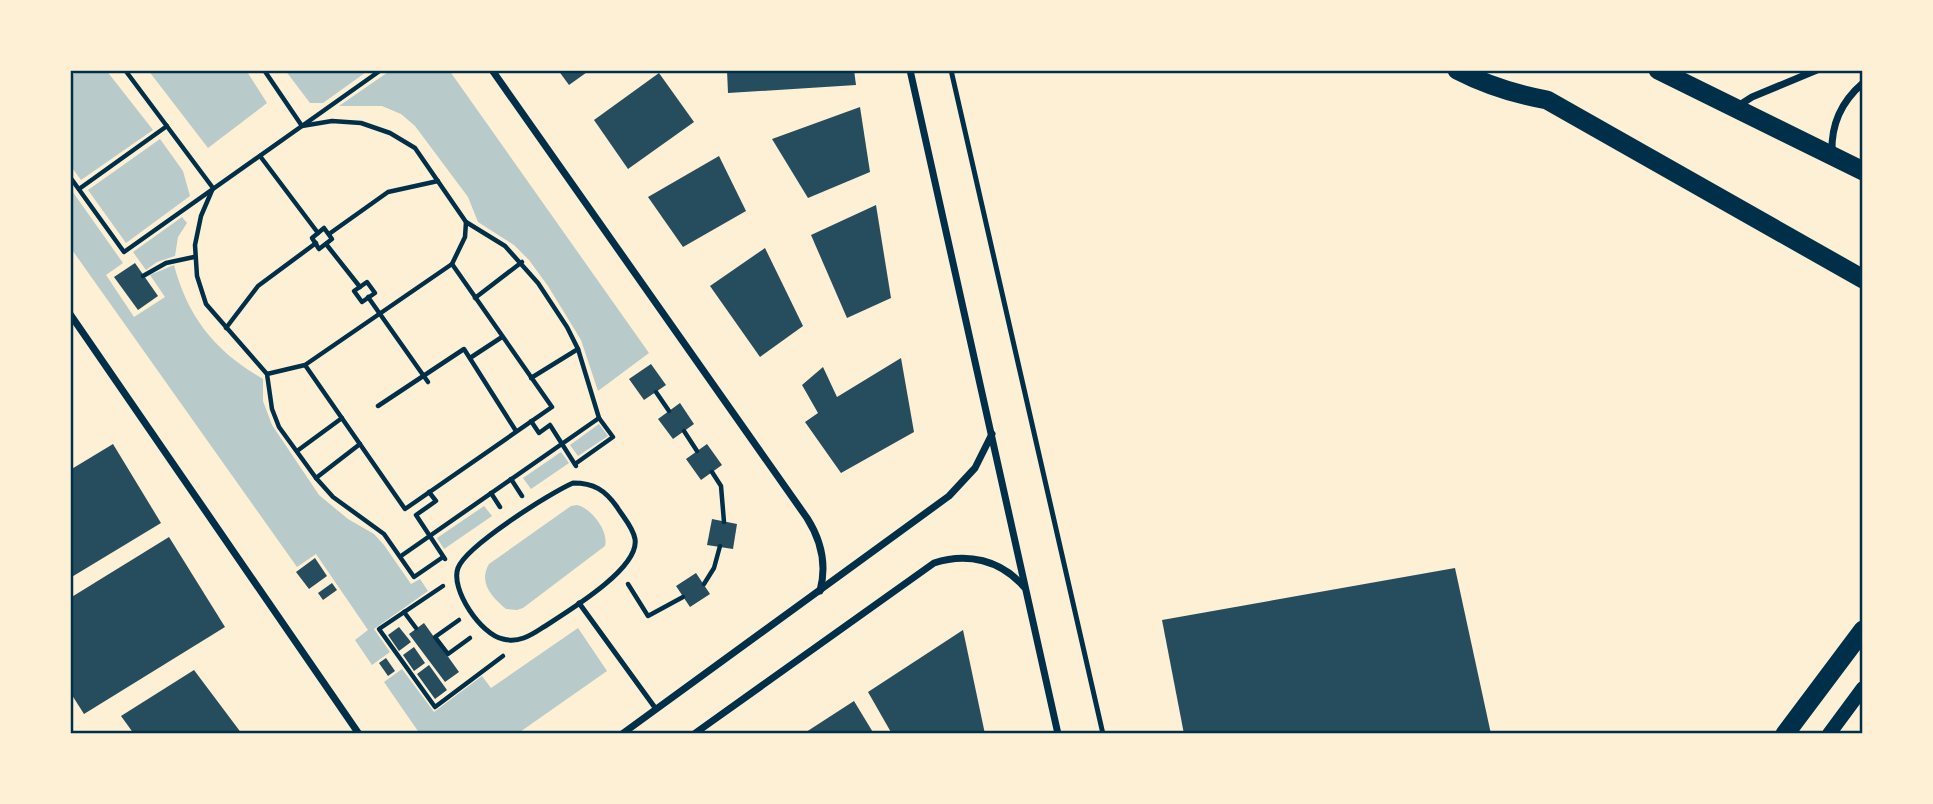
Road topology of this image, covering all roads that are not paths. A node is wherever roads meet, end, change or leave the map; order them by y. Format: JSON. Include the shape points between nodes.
{"nodes":[{"id":1,"x":492,"y":70,"type":"edge"},
{"id":2,"x":910,"y":70,"type":"edge"},
{"id":3,"x":951,"y":70,"type":"edge"},
{"id":4,"x":1457,"y":70,"type":"edge"},
{"id":5,"x":1658,"y":70,"type":"edge"},
{"id":6,"x":1817,"y":70,"type":"edge"},
{"id":7,"x":1863,"y":83,"type":"edge"},
{"id":8,"x":1735,"y":108,"type":"junction"},
{"id":9,"x":1833,"y":156,"type":"junction"},
{"id":10,"x":1863,"y":171,"type":"edge"},
{"id":11,"x":1863,"y":279,"type":"edge"},
{"id":12,"x":70,"y":314,"type":"edge"},
{"id":13,"x":992,"y":434,"type":"junction"},
{"id":14,"x":820,"y":590,"type":"junction"},
{"id":15,"x":1027,"y":590,"type":"junction"},
{"id":16,"x":579,"y":603,"type":"junction"},
{"id":17,"x":1863,"y":630,"type":"edge"},
{"id":18,"x":1863,"y":688,"type":"edge"},
{"id":19,"x":656,"y":709,"type":"junction"},
{"id":20,"x":359,"y":734,"type":"edge"},
{"id":21,"x":622,"y":734,"type":"edge"},
{"id":22,"x":694,"y":734,"type":"edge"},
{"id":23,"x":1058,"y":734,"type":"edge"},
{"id":24,"x":1103,"y":734,"type":"edge"},
{"id":25,"x":1785,"y":734,"type":"edge"},
{"id":26,"x":1829,"y":734,"type":"edge"}],
"edges":[{"from":1,"to":14,"type":"street","via":[[807,518],[822,556]]},
{"from":2,"to":13,"type":"street"},
{"from":3,"to":24,"type":"lane"},
{"from":4,"to":11,"type":"highway","via":[[1486,84],[1547,100]]},
{"from":5,"to":8,"type":"highway"},
{"from":6,"to":8,"type":"street"},
{"from":7,"to":9,"type":"street","via":[[1839,113]]},
{"from":8,"to":9,"type":"highway"},
{"from":9,"to":10,"type":"highway"},
{"from":12,"to":20,"type":"street"},
{"from":13,"to":14,"type":"street","via":[[975,468],[957,490]]},
{"from":13,"to":15,"type":"street"},
{"from":14,"to":19,"type":"street"},
{"from":15,"to":22,"type":"street","via":[[1004,569],[985,561],[965,557],[934,563]]},
{"from":15,"to":23,"type":"street"},
{"from":16,"to":16,"type":"lane","via":[[620,571],[636,548],[635,537],[609,496],[587,483],[561,489],[490,536],[461,561],[456,576],[461,597],[483,628],[502,639],[526,638]]},
{"from":16,"to":19,"type":"lane"},
{"from":17,"to":25,"type":"highway"},
{"from":18,"to":26,"type":"main road"},
{"from":19,"to":21,"type":"street"}]}
